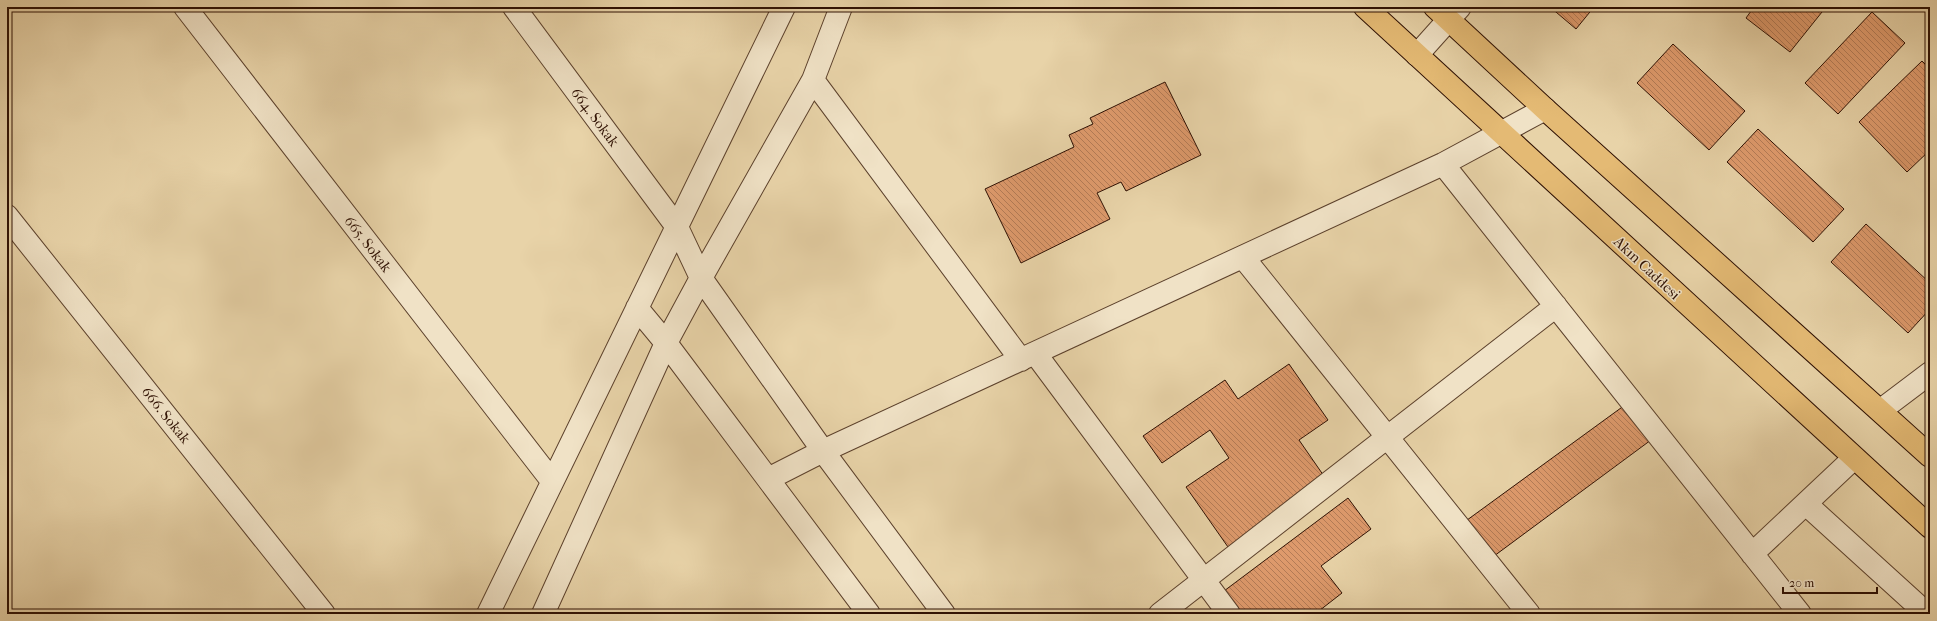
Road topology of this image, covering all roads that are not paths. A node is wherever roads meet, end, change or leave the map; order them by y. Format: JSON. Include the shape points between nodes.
{"nodes":[{"id":1,"x":185,"y":7,"type":"edge"},
{"id":2,"x":514,"y":7,"type":"edge"},
{"id":3,"x":784,"y":7,"type":"edge"},
{"id":4,"x":1365,"y":7,"type":"edge"},
{"id":5,"x":839,"y":8,"type":"edge"},
{"id":6,"x":1448,"y":11,"type":"edge"},
{"id":7,"x":1417,"y":55,"type":"junction"},
{"id":8,"x":813,"y":80,"type":"junction"},
{"id":9,"x":1545,"y":109,"type":"junction"},
{"id":10,"x":1500,"y":133,"type":"junction"},
{"id":11,"x":1443,"y":164,"type":"junction"},
{"id":12,"x":7,"y":216,"type":"edge"},
{"id":13,"x":677,"y":227,"type":"junction"},
{"id":14,"x":1243,"y":257,"type":"junction"},
{"id":15,"x":701,"y":278,"type":"junction"},
{"id":16,"x":1556,"y":306,"type":"junction"},
{"id":17,"x":637,"y":308,"type":"junction"},
{"id":18,"x":666,"y":343,"type":"junction"},
{"id":19,"x":1028,"y":356,"type":"junction"},
{"id":20,"x":1930,"y":373,"type":"edge"},
{"id":21,"x":1881,"y":410,"type":"junction"},
{"id":22,"x":1388,"y":436,"type":"junction"},
{"id":23,"x":823,"y":451,"type":"junction"},
{"id":24,"x":1930,"y":456,"type":"edge"},
{"id":25,"x":1854,"y":458,"type":"junction"},
{"id":26,"x":768,"y":479,"type":"junction"},
{"id":27,"x":552,"y":481,"type":"junction"},
{"id":28,"x":1806,"y":504,"type":"junction"},
{"id":29,"x":1930,"y":527,"type":"edge"},
{"id":30,"x":1752,"y":554,"type":"junction"},
{"id":31,"x":1203,"y":580,"type":"junction"},
{"id":32,"x":324,"y":614,"type":"edge"},
{"id":33,"x":488,"y":614,"type":"edge"},
{"id":34,"x":543,"y":614,"type":"edge"},
{"id":35,"x":869,"y":614,"type":"edge"},
{"id":36,"x":944,"y":614,"type":"edge"},
{"id":37,"x":1160,"y":614,"type":"edge"},
{"id":38,"x":1229,"y":614,"type":"edge"},
{"id":39,"x":1529,"y":614,"type":"edge"},
{"id":40,"x":1800,"y":614,"type":"edge"},
{"id":41,"x":1927,"y":614,"type":"edge"}],
"edges":[{"from":1,"to":27,"type":"street","name":"665. Sokak"},
{"from":2,"to":13,"type":"street","name":"664. Sokak"},
{"from":3,"to":13,"type":"street"},
{"from":4,"to":7,"type":"main road","name":"Akın Caddesi"},
{"from":5,"to":8,"type":"street"},
{"from":6,"to":7,"type":"street"},
{"from":6,"to":9,"type":"main road"},
{"from":7,"to":10,"type":"main road","name":"Akın Caddesi"},
{"from":8,"to":15,"type":"street"},
{"from":8,"to":19,"type":"street"},
{"from":9,"to":10,"type":"street"},
{"from":9,"to":21,"type":"main road"},
{"from":10,"to":11,"type":"street"},
{"from":10,"to":25,"type":"main road","name":"Akın Caddesi"},
{"from":11,"to":14,"type":"street"},
{"from":11,"to":16,"type":"street"},
{"from":12,"to":32,"type":"street","name":"666. Sokak"},
{"from":13,"to":15,"type":"street","name":"664. Sokak"},
{"from":13,"to":17,"type":"street"},
{"from":14,"to":19,"type":"street"},
{"from":14,"to":22,"type":"street"},
{"from":15,"to":18,"type":"street"},
{"from":15,"to":23,"type":"street","name":"664. Sokak"},
{"from":16,"to":22,"type":"street"},
{"from":16,"to":30,"type":"street"},
{"from":17,"to":18,"type":"street"},
{"from":17,"to":27,"type":"street"},
{"from":18,"to":26,"type":"street"},
{"from":18,"to":34,"type":"street"},
{"from":19,"to":23,"type":"street"},
{"from":19,"to":31,"type":"street"},
{"from":20,"to":21,"type":"street"},
{"from":21,"to":24,"type":"main road"},
{"from":22,"to":31,"type":"street"},
{"from":22,"to":39,"type":"street"},
{"from":23,"to":26,"type":"street"},
{"from":23,"to":36,"type":"street","name":"664. Sokak"},
{"from":25,"to":28,"type":"street"},
{"from":25,"to":29,"type":"main road","name":"Akın Caddesi"},
{"from":26,"to":35,"type":"street"},
{"from":27,"to":33,"type":"street"},
{"from":28,"to":30,"type":"street"},
{"from":28,"to":41,"type":"street"},
{"from":30,"to":40,"type":"street"},
{"from":31,"to":37,"type":"street"},
{"from":31,"to":38,"type":"street"}]}
